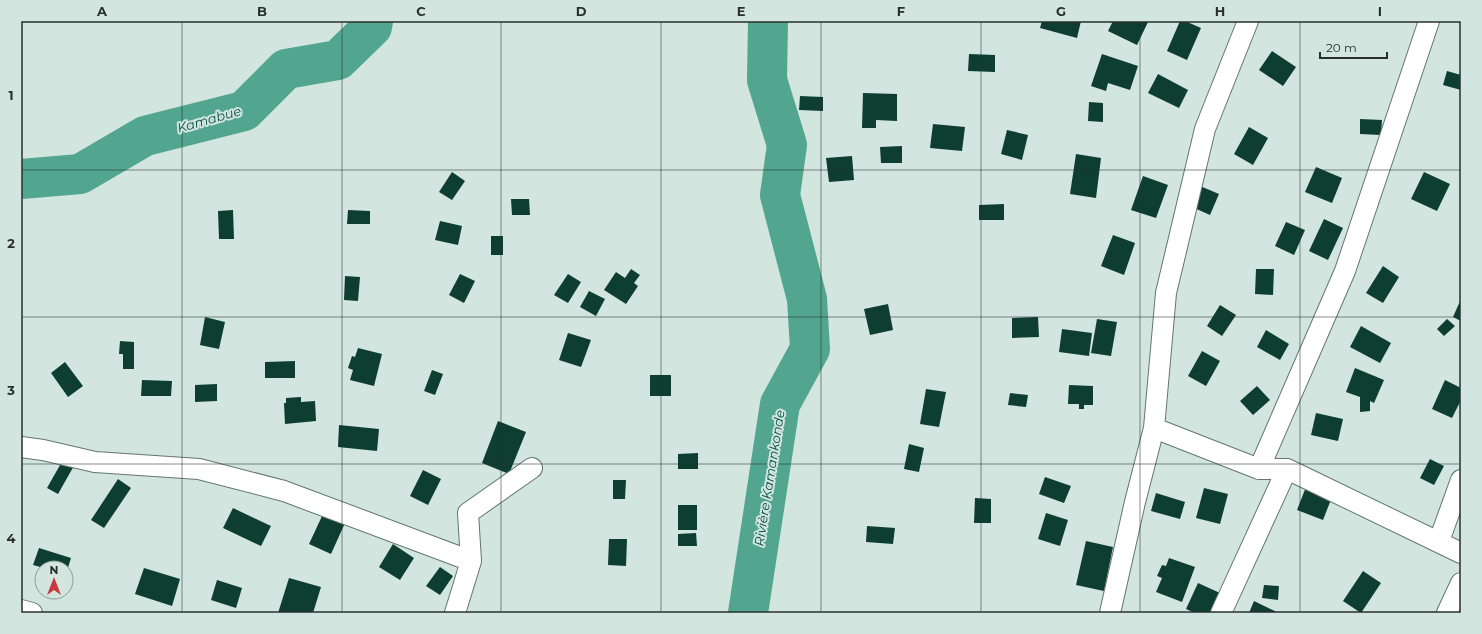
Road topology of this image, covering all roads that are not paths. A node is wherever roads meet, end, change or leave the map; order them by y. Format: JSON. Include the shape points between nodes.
{"nodes":[{"id":1,"x":1248,"y":21,"type":"edge"},
{"id":2,"x":1429,"y":21,"type":"edge"},
{"id":3,"x":1154,"y":428,"type":"junction"},
{"id":4,"x":21,"y":447,"type":"edge"},
{"id":5,"x":532,"y":468,"type":"dead end"},
{"id":6,"x":1259,"y":469,"type":"junction"},
{"id":7,"x":1287,"y":469,"type":"junction"},
{"id":8,"x":1461,"y":480,"type":"edge"},
{"id":9,"x":1439,"y":541,"type":"junction"},
{"id":10,"x":1461,"y":553,"type":"edge"},
{"id":11,"x":471,"y":561,"type":"junction"},
{"id":12,"x":1461,"y":583,"type":"edge"},
{"id":13,"x":21,"y":610,"type":"edge"},
{"id":14,"x":32,"y":613,"type":"edge"},
{"id":15,"x":455,"y":613,"type":"edge"},
{"id":16,"x":1110,"y":613,"type":"edge"},
{"id":17,"x":1221,"y":613,"type":"edge"},
{"id":18,"x":1447,"y":613,"type":"edge"}],
"edges":[{"from":1,"to":3,"type":"street","via":[[1206,129],[1166,292]]},
{"from":2,"to":6,"type":"street","via":[[1345,271]]},
{"from":3,"to":6,"type":"street"},
{"from":3,"to":16,"type":"street"},
{"from":4,"to":11,"type":"street","via":[[94,462],[200,469],[284,491]]},
{"from":5,"to":11,"type":"street","via":[[468,513]]},
{"from":6,"to":7,"type":"street"},
{"from":7,"to":9,"type":"street"},
{"from":7,"to":17,"type":"street"},
{"from":8,"to":9,"type":"street"},
{"from":9,"to":10,"type":"street"},
{"from":11,"to":15,"type":"street"},
{"from":12,"to":18,"type":"street"},
{"from":13,"to":14,"type":"street"}]}
